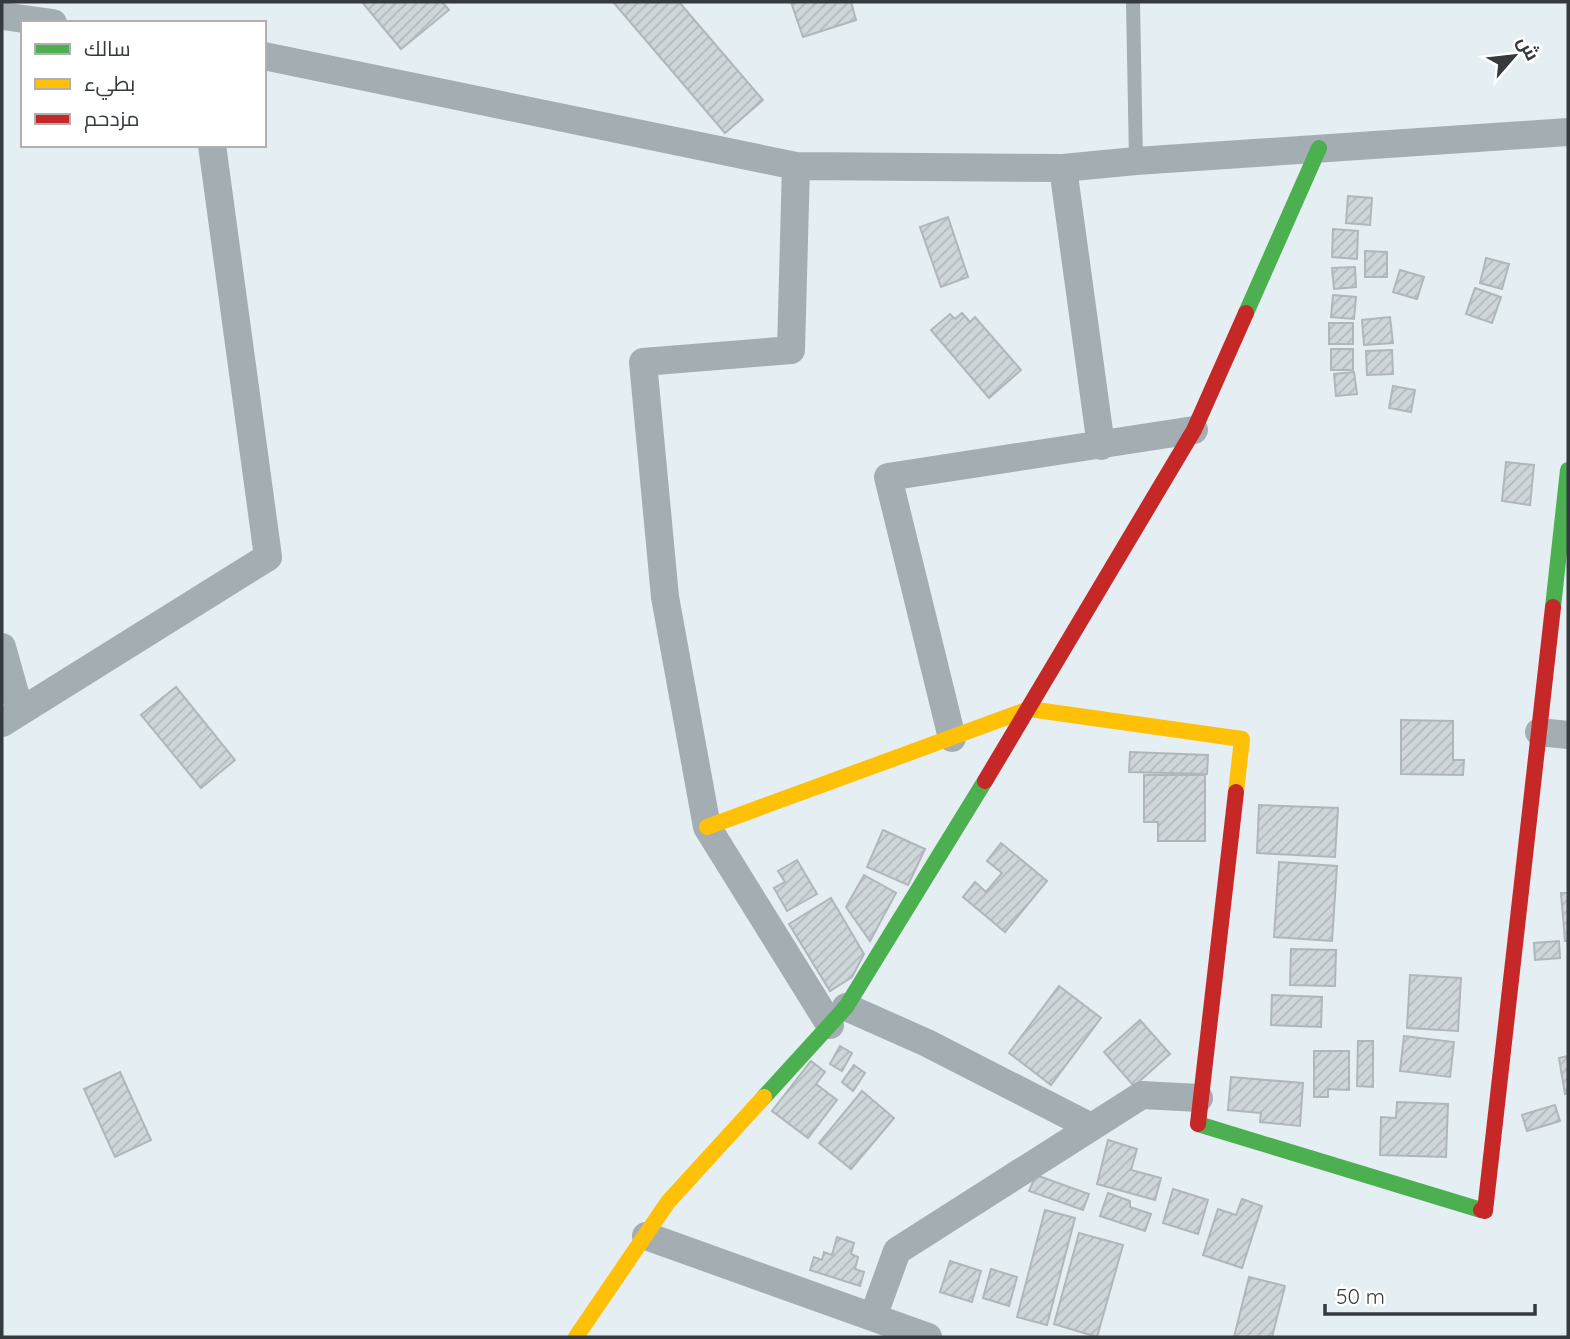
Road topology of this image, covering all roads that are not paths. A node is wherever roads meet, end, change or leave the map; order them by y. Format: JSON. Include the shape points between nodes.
{"nodes":[{"id":1,"x":1133,"y":2,"type":"edge"},
{"id":2,"x":2,"y":16,"type":"edge"},
{"id":3,"x":38,"y":21,"type":"edge"},
{"id":4,"x":266,"y":56,"type":"edge"},
{"id":5,"x":1568,"y":132,"type":"edge"},
{"id":6,"x":212,"y":147,"type":"edge"},
{"id":7,"x":1319,"y":148,"type":"junction"},
{"id":8,"x":1136,"y":161,"type":"junction"},
{"id":9,"x":796,"y":166,"type":"junction"},
{"id":10,"x":1063,"y":168,"type":"junction"},
{"id":11,"x":1194,"y":430,"type":"junction"},
{"id":12,"x":1101,"y":446,"type":"junction"},
{"id":13,"x":1568,"y":477,"type":"edge"},
{"id":14,"x":2,"y":647,"type":"edge"},
{"id":15,"x":1029,"y":709,"type":"junction"},
{"id":16,"x":11,"y":717,"type":"edge"},
{"id":17,"x":1539,"y":732,"type":"junction"},
{"id":18,"x":1568,"y":735,"type":"edge"},
{"id":19,"x":952,"y":738,"type":"junction"},
{"id":20,"x":707,"y":827,"type":"junction"},
{"id":21,"x":838,"y":1016,"type":"junction"},
{"id":22,"x":1199,"y":1098,"type":"junction"},
{"id":23,"x":1091,"y":1127,"type":"junction"},
{"id":24,"x":646,"y":1236,"type":"junction"},
{"id":25,"x":873,"y":1317,"type":"junction"},
{"id":26,"x":576,"y":1337,"type":"edge"},
{"id":27,"x":928,"y":1337,"type":"edge"}],
"edges":[{"from":1,"to":8,"type":"lane"},
{"from":2,"to":3,"type":"street"},
{"from":4,"to":9,"type":"street"},
{"from":5,"to":7,"type":"street"},
{"from":6,"to":16,"type":"street","via":[[268,557]]},
{"from":7,"to":8,"type":"street"},
{"from":7,"to":11,"type":"street"},
{"from":8,"to":10,"type":"street"},
{"from":9,"to":10,"type":"street"},
{"from":9,"to":20,"type":"street","via":[[791,350],[643,362],[665,597]]},
{"from":10,"to":12,"type":"street"},
{"from":11,"to":12,"type":"street"},
{"from":11,"to":15,"type":"street"},
{"from":12,"to":19,"type":"street","via":[[888,477]]},
{"from":13,"to":17,"type":"street"},
{"from":14,"to":16,"type":"street"},
{"from":15,"to":19,"type":"street"},
{"from":15,"to":21,"type":"street"},
{"from":15,"to":22,"type":"street","via":[[1242,739]]},
{"from":17,"to":18,"type":"street"},
{"from":17,"to":22,"type":"street","via":[[1485,1211],[1196,1124]]},
{"from":19,"to":20,"type":"street"},
{"from":20,"to":21,"type":"street"},
{"from":21,"to":23,"type":"street","via":[[927,1043]]},
{"from":21,"to":24,"type":"street","via":[[668,1202]]},
{"from":22,"to":23,"type":"street","via":[[1142,1095]]},
{"from":23,"to":25,"type":"street","via":[[897,1251]]},
{"from":24,"to":25,"type":"street"},
{"from":24,"to":26,"type":"street"},
{"from":25,"to":27,"type":"street"}]}
